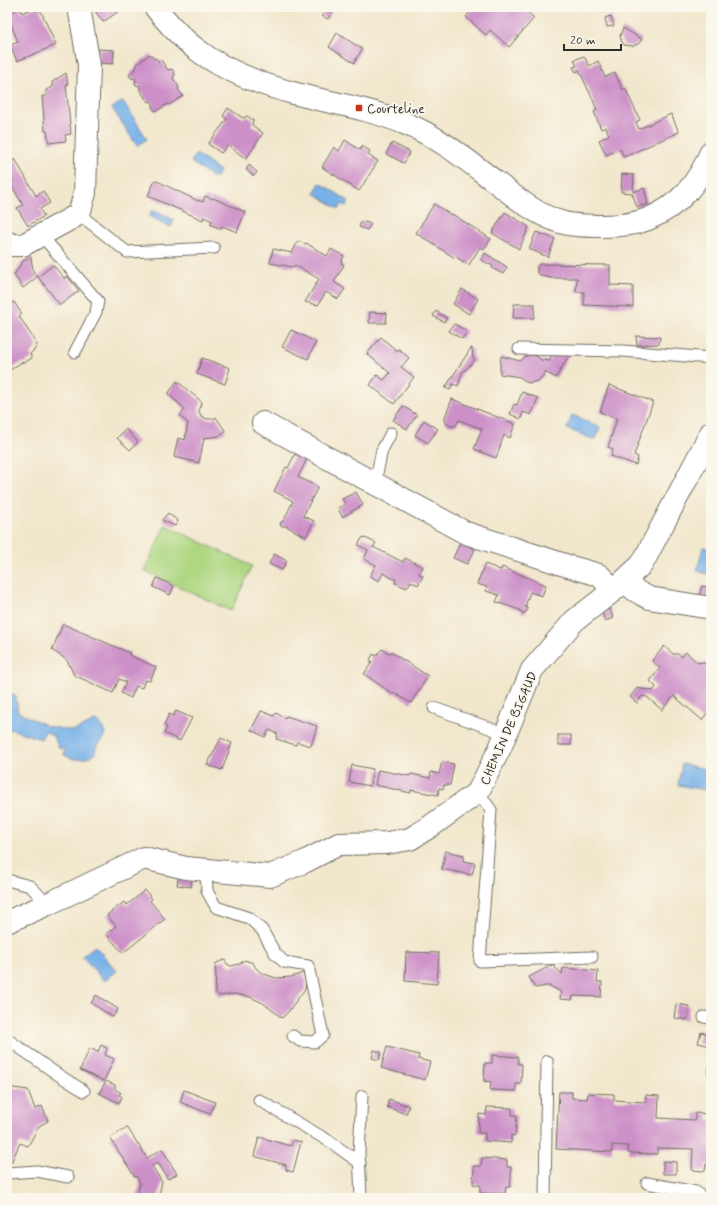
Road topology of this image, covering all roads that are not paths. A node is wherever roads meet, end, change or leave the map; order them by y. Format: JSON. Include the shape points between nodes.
{"nodes":[{"id":1,"x":79,"y":7,"type":"edge"},
{"id":2,"x":155,"y":7,"type":"edge"},
{"id":3,"x":711,"y":152,"type":"edge"},
{"id":4,"x":79,"y":214,"type":"junction"},
{"id":5,"x":41,"y":235,"type":"junction"},
{"id":6,"x":7,"y":242,"type":"edge"},
{"id":7,"x":214,"y":248,"type":"dead end"},
{"id":8,"x":518,"y":349,"type":"dead end"},
{"id":9,"x":75,"y":352,"type":"dead end"},
{"id":10,"x":711,"y":358,"type":"edge"},
{"id":11,"x":263,"y":423,"type":"dead end"},
{"id":12,"x":391,"y":433,"type":"dead end"},
{"id":13,"x":711,"y":433,"type":"edge"},
{"id":14,"x":375,"y":483,"type":"junction"},
{"id":15,"x":619,"y":585,"type":"junction"},
{"id":16,"x":711,"y":608,"type":"edge"},
{"id":17,"x":434,"y":708,"type":"dead end"},
{"id":18,"x":506,"y":734,"type":"junction"},
{"id":19,"x":478,"y":792,"type":"junction"},
{"id":20,"x":206,"y":870,"type":"junction"},
{"id":21,"x":7,"y":880,"type":"edge"},
{"id":22,"x":48,"y":904,"type":"junction"},
{"id":23,"x":7,"y":922,"type":"edge"},
{"id":24,"x":592,"y":957,"type":"dead end"},
{"id":25,"x":293,"y":1036,"type":"dead end"},
{"id":26,"x":7,"y":1039,"type":"edge"},
{"id":27,"x":547,"y":1061,"type":"dead end"},
{"id":28,"x":84,"y":1091,"type":"dead end"},
{"id":29,"x":362,"y":1096,"type":"dead end"},
{"id":30,"x":259,"y":1100,"type":"dead end"},
{"id":31,"x":360,"y":1163,"type":"junction"},
{"id":32,"x":7,"y":1173,"type":"edge"},
{"id":33,"x":68,"y":1177,"type":"dead end"},
{"id":34,"x":647,"y":1183,"type":"dead end"},
{"id":35,"x":361,"y":1198,"type":"edge"},
{"id":36,"x":546,"y":1198,"type":"edge"},
{"id":37,"x":702,"y":1198,"type":"edge"}],
"edges":[{"from":1,"to":4,"type":"street","via":[[88,65],[85,193]]},
{"from":2,"to":3,"type":"street","via":[[195,49],[222,66],[293,93],[359,108],[404,123],[452,150],[514,197],[538,212],[564,223],[616,226],[638,223],[658,215],[676,203],[691,188]]},
{"from":4,"to":5,"type":"street"},
{"from":4,"to":7,"type":"lane","via":[[127,252]]},
{"from":5,"to":6,"type":"street","via":[[23,245],[12,245]]},
{"from":5,"to":9,"type":"lane","via":[[98,300],[96,312]]},
{"from":8,"to":10,"type":"lane"},
{"from":11,"to":14,"type":"street"},
{"from":12,"to":14,"type":"lane","via":[[382,450]]},
{"from":13,"to":15,"type":"street","name":"CHEMIN DE BIGAUD","via":[[642,564]]},
{"from":14,"to":15,"type":"street","via":[[466,533],[599,575]]},
{"from":15,"to":16,"type":"street","via":[[649,598]]},
{"from":15,"to":18,"type":"street","name":"CHEMIN DE BIGAUD","via":[[574,620],[532,670]]},
{"from":17,"to":18,"type":"lane"},
{"from":18,"to":19,"type":"street","name":"CHEMIN DE BIGAUD"},
{"from":19,"to":20,"type":"street","name":"CHEMIN DE BIGAUD","via":[[410,839],[387,843],[339,844],[270,876]]},
{"from":19,"to":24,"type":"lane","via":[[492,810],[480,961]]},
{"from":20,"to":22,"type":"street","name":"CHEMIN DE BIGAUD","via":[[144,858]]},
{"from":20,"to":25,"type":"lane","via":[[207,891],[216,907],[249,918],[262,930],[275,953],[284,962],[308,966],[323,1035],[316,1042],[300,1041]]},
{"from":21,"to":22,"type":"lane","via":[[30,886]]},
{"from":22,"to":23,"type":"street","name":"CHEMIN DE BIGAUD"},
{"from":26,"to":28,"type":"lane"},
{"from":27,"to":36,"type":"lane"},
{"from":29,"to":31,"type":"lane"},
{"from":30,"to":31,"type":"lane","via":[[329,1141]]},
{"from":31,"to":35,"type":"lane"},
{"from":32,"to":33,"type":"lane","via":[[37,1171]]},
{"from":34,"to":37,"type":"lane","via":[[696,1192]]}]}
